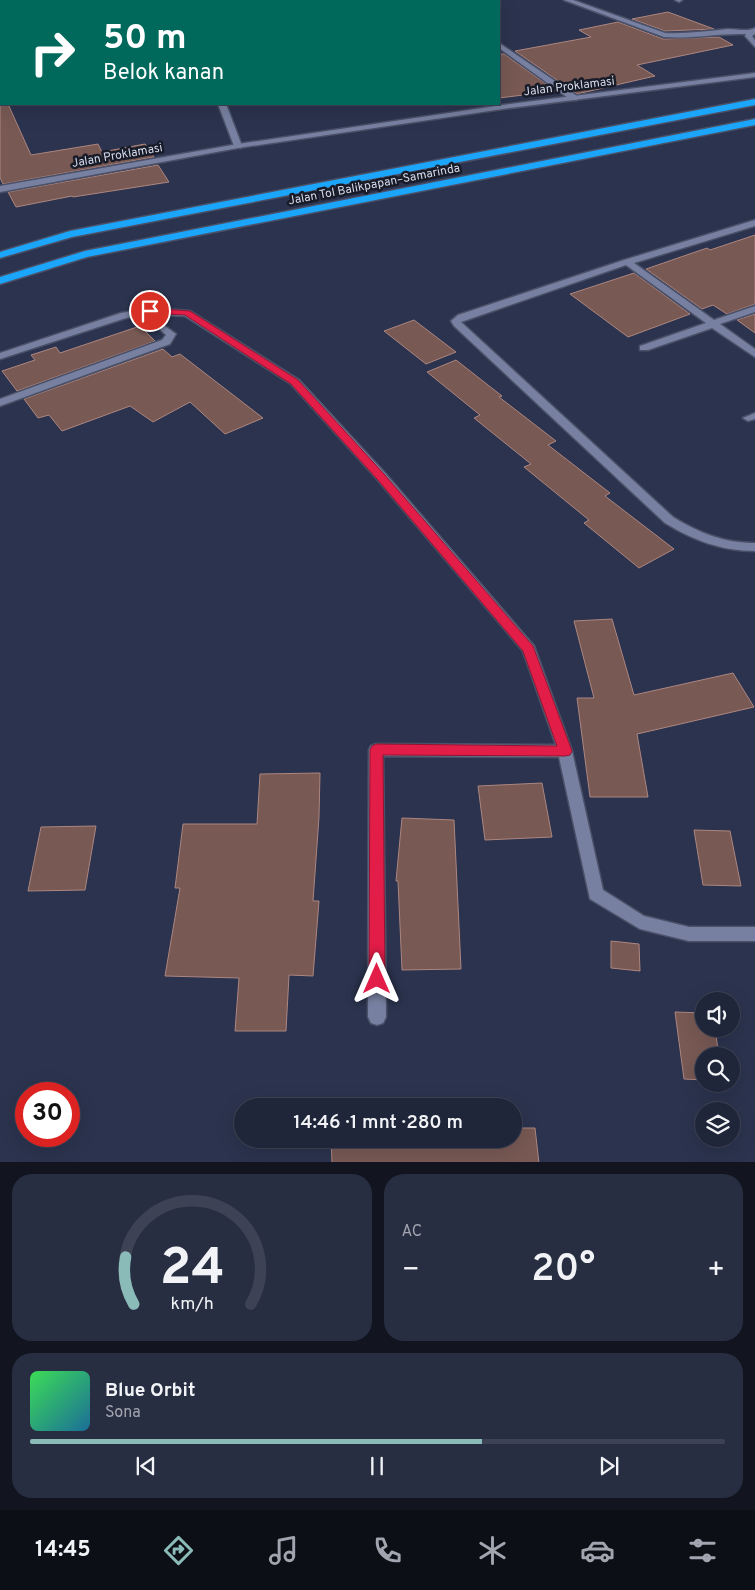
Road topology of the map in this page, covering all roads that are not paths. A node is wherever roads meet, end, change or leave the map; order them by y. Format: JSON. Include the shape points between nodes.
{"nodes":[{"id":1,"x":567,"y":0,"type":"edge"},
{"id":2,"x":754,"y":31,"type":"edge"},
{"id":3,"x":755,"y":45,"type":"edge"},
{"id":4,"x":500,"y":46,"type":"edge"},
{"id":5,"x":755,"y":75,"type":"edge"},
{"id":6,"x":574,"y":98,"type":"junction"},
{"id":7,"x":755,"y":102,"type":"edge"},
{"id":8,"x":222,"y":105,"type":"edge"},
{"id":9,"x":755,"y":122,"type":"edge"},
{"id":10,"x":238,"y":146,"type":"junction"},
{"id":11,"x":0,"y":189,"type":"edge"},
{"id":12,"x":755,"y":223,"type":"edge"},
{"id":13,"x":0,"y":255,"type":"edge"},
{"id":14,"x":627,"y":262,"type":"junction"},
{"id":15,"x":0,"y":281,"type":"edge"},
{"id":16,"x":755,"y":309,"type":"edge"},
{"id":17,"x":712,"y":324,"type":"junction"},
{"id":18,"x":162,"y":327,"type":"dead end"},
{"id":19,"x":644,"y":348,"type":"dead end"},
{"id":20,"x":755,"y":354,"type":"edge"},
{"id":21,"x":0,"y":356,"type":"edge"},
{"id":22,"x":0,"y":403,"type":"edge"},
{"id":23,"x":755,"y":547,"type":"edge"},
{"id":24,"x":565,"y":751,"type":"junction"},
{"id":25,"x":755,"y":934,"type":"edge"},
{"id":26,"x":377,"y":1017,"type":"dead end"}],
"edges":[{"from":1,"to":2,"type":"street","via":[[664,35]]},
{"from":2,"to":3,"type":"street","via":[[748,36]]},
{"from":4,"to":6,"type":"street"},
{"from":5,"to":6,"type":"street","name":"Jalan Proklamasi"},
{"from":6,"to":10,"type":"street","name":"Jalan Proklamasi"},
{"from":7,"to":13,"type":"highway","name":"Jalan Tol Balikpapan–Samarinda","via":[[70,234]]},
{"from":8,"to":10,"type":"street"},
{"from":9,"to":15,"type":"highway","name":"Jalan Tol Balikpapan–Samarinda","via":[[85,254]]},
{"from":10,"to":11,"type":"street","name":"Jalan Proklamasi"},
{"from":12,"to":14,"type":"street"},
{"from":14,"to":17,"type":"street"},
{"from":14,"to":23,"type":"street","via":[[461,317],[457,324],[669,520],[693,536],[720,544]]},
{"from":16,"to":17,"type":"street"},
{"from":17,"to":19,"type":"street"},
{"from":17,"to":20,"type":"street"},
{"from":18,"to":22,"type":"street","via":[[171,334],[166,342]]},
{"from":21,"to":24,"type":"street","via":[[124,315],[150,311],[187,313],[295,382],[381,476],[529,649]]},
{"from":24,"to":25,"type":"street","via":[[596,894],[640,922],[689,934]]},
{"from":24,"to":26,"type":"street","via":[[376,750]]}]}
